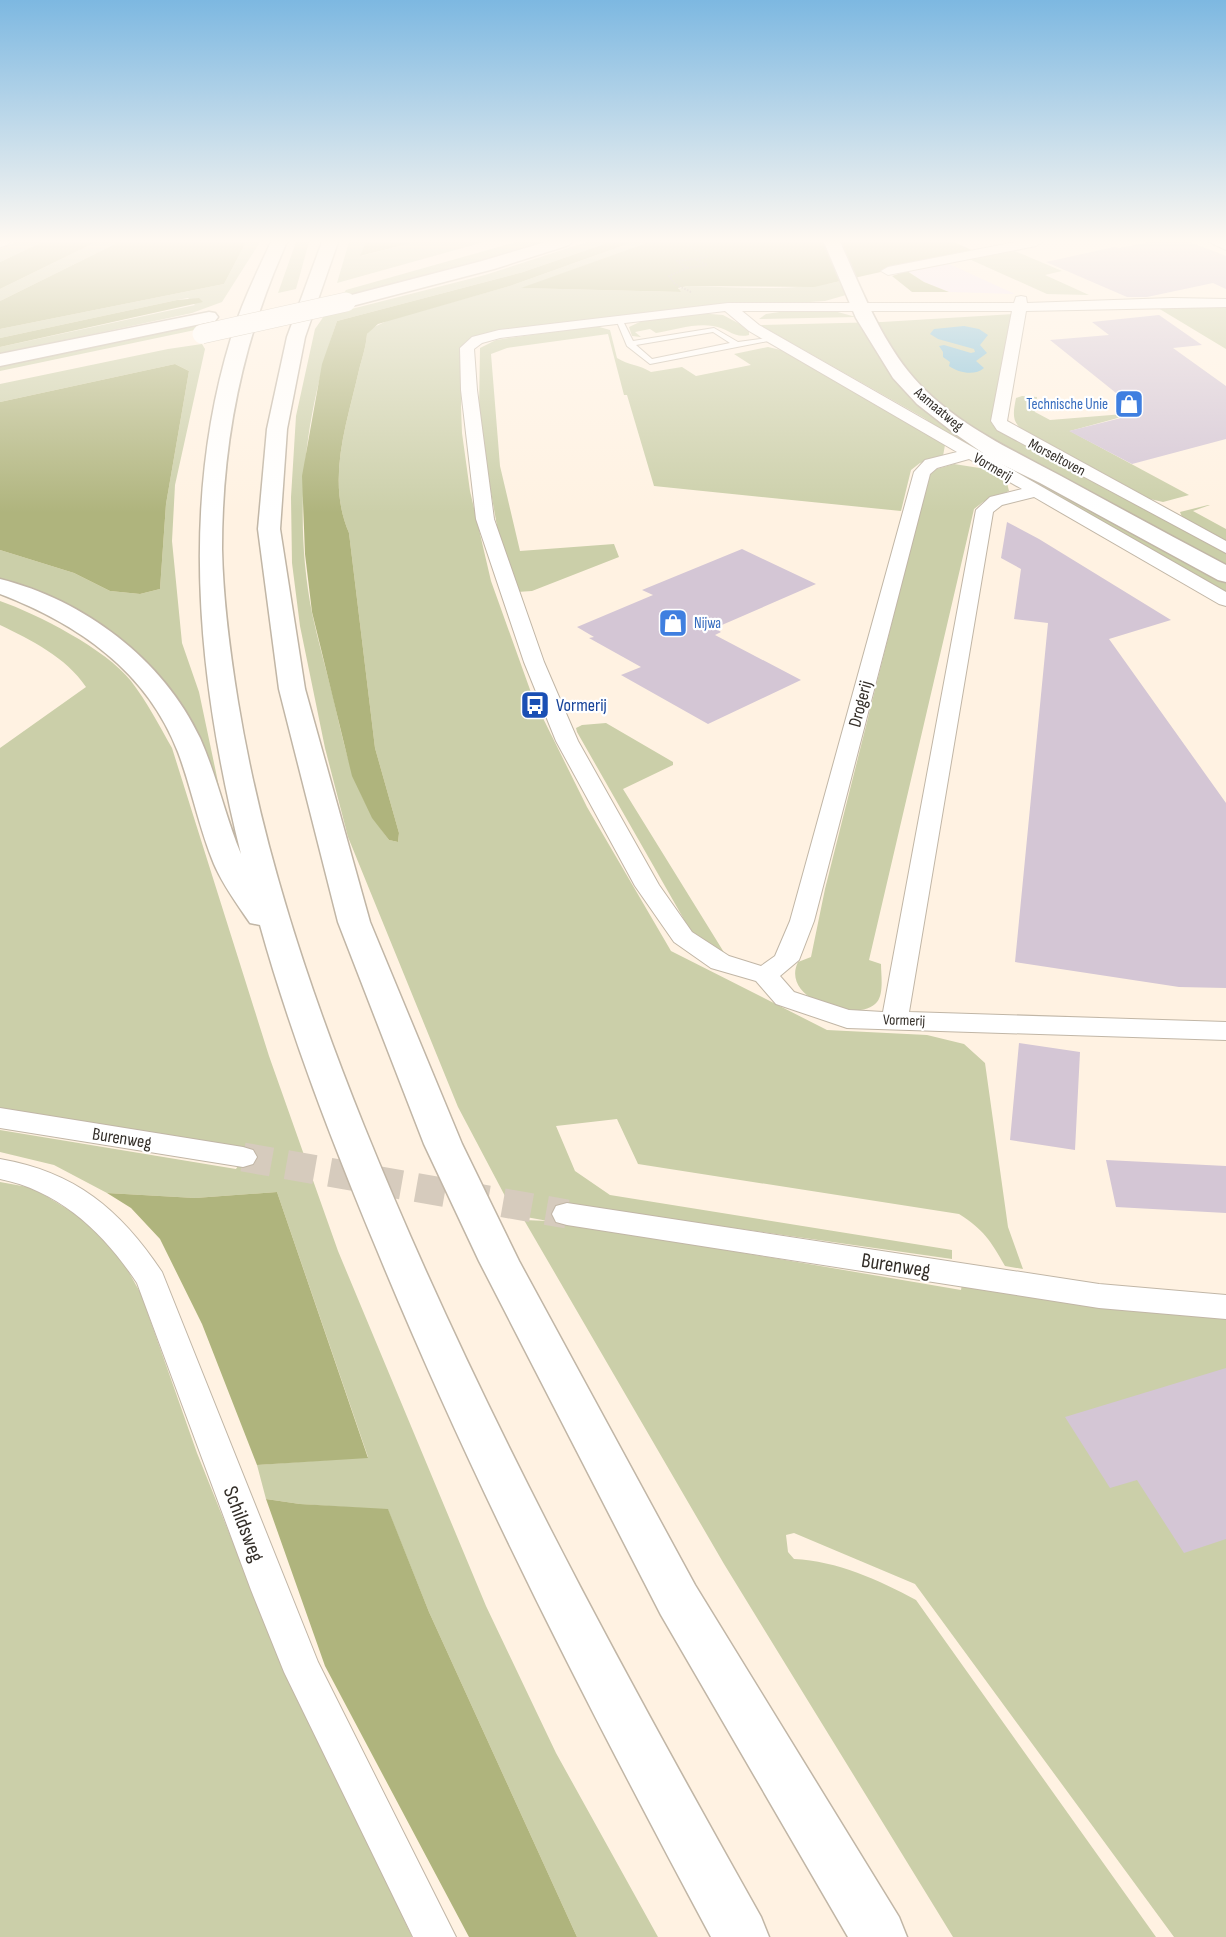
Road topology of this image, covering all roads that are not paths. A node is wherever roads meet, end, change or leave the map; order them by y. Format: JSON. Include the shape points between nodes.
{"nodes":[{"id":1,"x":162,"y":332,"type":"edge"},
{"id":2,"x":176,"y":332,"type":"edge"},
{"id":3,"x":242,"y":332,"type":"edge"},
{"id":4,"x":298,"y":332,"type":"edge"},
{"id":5,"x":512,"y":332,"type":"edge"},
{"id":6,"x":624,"y":332,"type":"edge"},
{"id":7,"x":700,"y":332,"type":"edge"},
{"id":8,"x":718,"y":332,"type":"edge"},
{"id":9,"x":762,"y":332,"type":"edge"},
{"id":10,"x":876,"y":332,"type":"edge"},
{"id":11,"x":896,"y":332,"type":"edge"},
{"id":12,"x":1016,"y":332,"type":"edge"},
{"id":13,"x":774,"y":339,"type":"junction"},
{"id":14,"x":630,"y":344,"type":"junction"},
{"id":15,"x":737,"y":344,"type":"junction"},
{"id":16,"x":0,"y":360,"type":"edge"},
{"id":17,"x":0,"y":377,"type":"edge"},
{"id":18,"x":970,"y":453,"type":"junction"},
{"id":19,"x":1042,"y":484,"type":"junction"},
{"id":20,"x":1226,"y":548,"type":"edge"},
{"id":21,"x":1226,"y":575,"type":"edge"},
{"id":22,"x":0,"y":586,"type":"edge"},
{"id":23,"x":1226,"y":600,"type":"edge"},
{"id":24,"x":280,"y":945,"type":"junction"},
{"id":25,"x":765,"y":975,"type":"junction"},
{"id":26,"x":895,"y":1019,"type":"junction"},
{"id":27,"x":1226,"y":1031,"type":"edge"},
{"id":28,"x":0,"y":1118,"type":"edge"},
{"id":29,"x":243,"y":1157,"type":"tunnel mouth"},
{"id":30,"x":0,"y":1169,"type":"edge"},
{"id":31,"x":567,"y":1214,"type":"tunnel mouth"},
{"id":32,"x":1226,"y":1307,"type":"edge"},
{"id":33,"x":435,"y":1937,"type":"edge"},
{"id":34,"x":741,"y":1937,"type":"edge"},
{"id":35,"x":879,"y":1937,"type":"edge"}],
"edges":[{"from":1,"to":16,"type":"main road"},
{"from":2,"to":17,"type":"main road"},
{"from":3,"to":24,"type":"main road","via":[[220,436],[211,535],[214,627],[229,734]]},
{"from":4,"to":35,"type":"main road","via":[[277,429],[269,529],[292,689],[354,922],[443,1144],[499,1261],[678,1600]]},
{"from":5,"to":25,"type":"street","via":[[477,340],[467,348],[469,390],[485,519],[534,662],[567,741],[647,886],[682,937],[720,962]]},
{"from":6,"to":14,"type":"lane"},
{"from":7,"to":14,"type":"lane"},
{"from":8,"to":15,"type":"lane"},
{"from":9,"to":13,"type":"street","name":"Vormerij"},
{"from":10,"to":19,"type":"main road","name":"Aamaatweg","via":[[900,374],[924,400]]},
{"from":11,"to":19,"type":"main road","name":"Aamaatweg","via":[[915,369],[942,399]]},
{"from":12,"to":20,"type":"street","name":"Morseltoven","via":[[999,421],[1003,427]]},
{"from":13,"to":15,"type":"lane"},
{"from":13,"to":18,"type":"street","name":"Vormerij"},
{"from":14,"to":15,"type":"lane","via":[[650,362]]},
{"from":18,"to":19,"type":"street","name":"Vormerij"},
{"from":18,"to":25,"type":"street","name":"Drogerij","via":[[931,464],[922,472],[802,921],[786,960]]},
{"from":19,"to":21,"type":"main road","name":"Aamaatweg"},
{"from":19,"to":23,"type":"street","name":"Vormerij"},
{"from":19,"to":26,"type":"street","via":[[996,501],[984,510]]},
{"from":22,"to":24,"type":"main road","via":[[51,606],[108,639],[158,690],[187,739],[230,866]]},
{"from":24,"to":34,"type":"main road","via":[[354,1150],[462,1402],[565,1612]]},
{"from":25,"to":26,"type":"street","name":"Vormerij","via":[[785,998],[847,1019]]},
{"from":26,"to":27,"type":"street","name":"Vormerij"},
{"from":28,"to":29,"type":"street","name":"Burenweg"},
{"from":30,"to":33,"type":"street","name":"Schildsweg","via":[[43,1178],[69,1193],[121,1238],[151,1280],[303,1672]]},
{"from":31,"to":32,"type":"street","name":"Burenweg","via":[[1098,1296]]}]}
